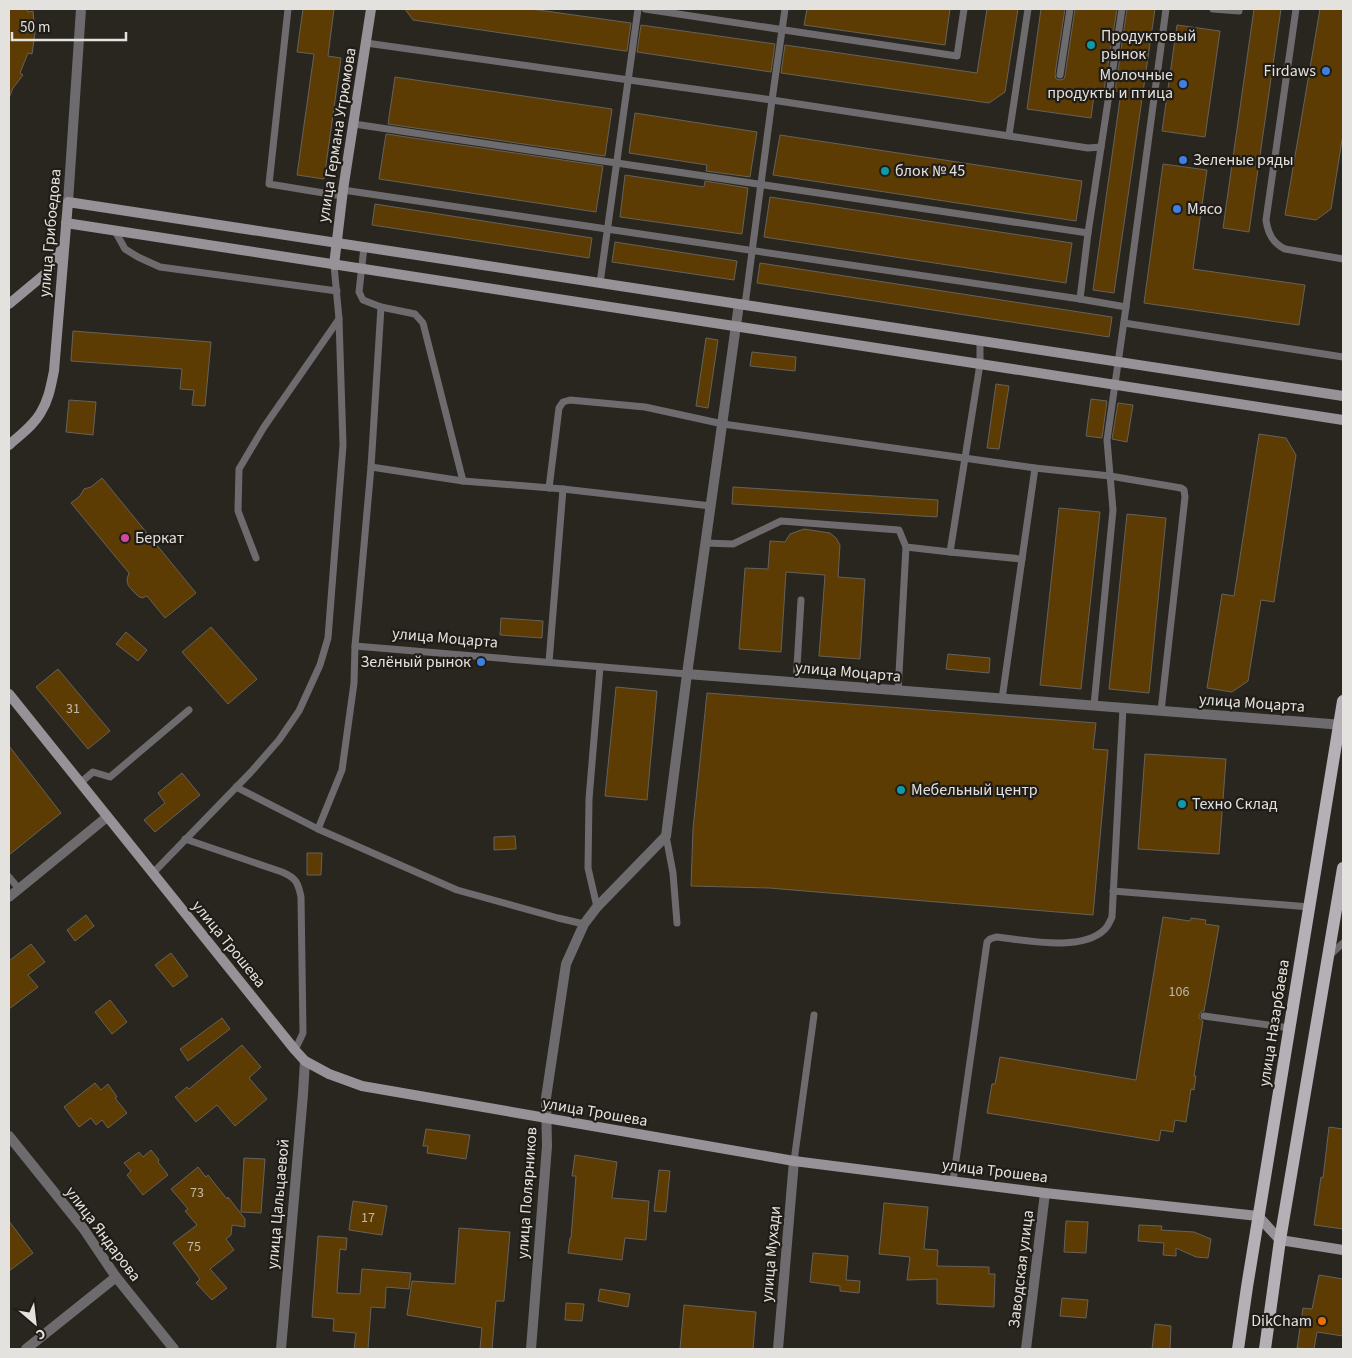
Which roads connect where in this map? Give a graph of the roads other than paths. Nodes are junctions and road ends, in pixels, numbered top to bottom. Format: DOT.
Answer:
graph roads {
  1 [pos="81,9"];
  2 [pos="288,9"];
  3 [pos="371,9"];
  4 [pos="638,9"];
  5 [pos="645,9"];
  6 [pos="785,9"];
  7 [pos="964,9"];
  8 [pos="1028,9"];
  9 [pos="1070,9"];
  10 [pos="1122,9"];
  11 [pos="1166,9"];
  12 [pos="1213,9"];
  13 [pos="1239,9"];
  14 [pos="1296,9"];
  15 [pos="782,30"];
  16 [pos="366,43"];
  17 [pos="1060,75"];
  18 [pos="628,79"];
  19 [pos="772,100"];
  20 [pos="354,124"];
  21 [pos="1009,135"];
  22 [pos="1101,147"];
  23 [pos="617,162"];
  24 [pos="761,184"];
  25 [pos="343,193"];
  26 [pos="68,202"];
  27 [pos="66,224"];
  28 [pos="608,229"];
  29 [pos="114,231"];
  30 [pos="1088,233"];
  31 [pos="336,243"];
  32 [pos="64,246"];
  33 [pos="364,247"];
  34 [pos="752,250"];
  35 [pos="1343,259"];
  36 [pos="334,265"];
  37 [pos="362,269"];
  38 [pos="600,283"];
  39 [pos="337,291"];
  40 [pos="1080,299"];
  41 [pos="9,304"];
  42 [pos="742,305"];
  43 [pos="381,307"];
  44 [pos="1126,308"];
  45 [pos="339,319"];
  46 [pos="1124,323"];
  47 [pos="736,327"];
  48 [pos="980,341"];
  49 [pos="1343,358"];
  50 [pos="1118,362"];
  51 [pos="980,364"];
  52 [pos="1115,385"];
  53 [pos="1343,396"];
  54 [pos="1343,420"];
  55 [pos="723,424"];
  56 [pos="9,445"];
  57 [pos="965,458"];
  58 [pos="371,467"];
  59 [pos="1035,468"];
  60 [pos="1110,476"];
  61 [pos="463,481"];
  62 [pos="549,488"];
  63 [pos="563,489"];
  64 [pos="711,506"];
  65 [pos="706,543"];
  66 [pos="906,547"];
  67 [pos="950,552"];
  68 [pos="256,558"];
  69 [pos="1022,559"];
  70 [pos="801,600"];
  71 [pos="355,646"];
  72 [pos="549,662"];
  73 [pos="600,667"];
  74 [pos="687,674"];
  75 [pos="796,682"];
  76 [pos="898,691"];
  77 [pos="9,694"];
  78 [pos="1002,699"];
  79 [pos="1343,701"];
  80 [pos="1094,705"];
  81 [pos="1123,708"];
  82 [pos="189,710"];
  83 [pos="1161,711"];
  84 [pos="1341,724"];
  85 [pos="80,783"];
  86 [pos="236,787"];
  87 [pos="107,817"];
  88 [pos="318,830"];
  89 [pos="666,836"];
  90 [pos="186,839"];
  91 [pos="1343,868"];
  92 [pos="153,873"];
  93 [pos="9,877"];
  94 [pos="18,889"];
  95 [pos="1113,891"];
  96 [pos="9,897"];
  97 [pos="597,906"];
  98 [pos="1310,906"];
  99 [pos="677,923"];
  100 [pos="584,924"];
  101 [pos="1343,943"];
  102 [pos="1328,958"];
  103 [pos="814,1015"];
  104 [pos="1204,1016"];
  105 [pos="1290,1028"];
  106 [pos="294,1050"];
  107 [pos="305,1062"];
  108 [pos="547,1118"];
  109 [pos="9,1136"];
  110 [pos="794,1161"];
  111 [pos="953,1181"];
  112 [pos="1046,1193"];
  113 [pos="1258,1216"];
  114 [pos="1280,1240"];
  115 [pos="1343,1250"];
  116 [pos="116,1277"];
  117 [pos="26,1349"];
  118 [pos="174,1349"];
  119 [pos="281,1349"];
  120 [pos="531,1349"];
  121 [pos="778,1349"];
  122 [pos="1026,1349"];
  123 [pos="1238,1349"];
  124 [pos="1265,1349"];
  1 -- 26 [label="street, улица Грибоедова"];
  2 -- 25 [label="lane"];
  3 -- 16 [label="street, улица Германа Угрюмова"];
  4 -- 18 [label="lane"];
  5 -- 15 [label="lane"];
  6 -- 15 [label="lane"];
  7 -- 15 [label="lane"];
  8 -- 21 [label="lane"];
  9 -- 17 [label="lane"];
  10 -- 22 [label="lane"];
  11 -- 44 [label="lane"];
  12 -- 13 [label="lane"];
  14 -- 35 [label="lane"];
  15 -- 19 [label="lane"];
  16 -- 18 [label="lane"];
  16 -- 20 [label="street, улица Германа Угрюмова"];
  18 -- 19 [label="lane"];
  18 -- 23 [label="lane"];
  19 -- 21 [label="lane"];
  19 -- 24 [label="lane"];
  20 -- 23 [label="lane"];
  20 -- 25 [label="street, улица Германа Угрюмова"];
  21 -- 22 [label="lane"];
  22 -- 30 [label="lane"];
  23 -- 24 [label="lane"];
  23 -- 28 [label="lane"];
  24 -- 30 [label="lane"];
  24 -- 34 [label="lane"];
  25 -- 28 [label="lane"];
  25 -- 31 [label="street, улица Германа Угрюмова"];
  26 -- 27 [label="street, улица Грибоедова"];
  26 -- 31 [label="street"];
  27 -- 29 [label="street"];
  27 -- 32 [label="street, улица Грибоедова"];
  28 -- 34 [label="lane"];
  28 -- 38 [label="lane"];
  29 -- 36 [label="street"];
  29 -- 39 [label="lane"];
  30 -- 40 [label="lane"];
  31 -- 33 [label="street"];
  31 -- 36 [label="street, улица Германа Угрюмова"];
  32 -- 41 [label="street"];
  32 -- 56 [label="street, улица Грибоедова"];
  33 -- 37 [label="lane"];
  33 -- 38 [label="street"];
  34 -- 40 [label="lane"];
  34 -- 42 [label="lane"];
  36 -- 37 [label="street"];
  36 -- 39 [label="lane"];
  37 -- 43 [label="lane"];
  37 -- 47 [label="street"];
  38 -- 42 [label="street"];
  39 -- 45 [label="lane"];
  40 -- 44 [label="lane"];
  42 -- 47 [label="street"];
  42 -- 48 [label="street"];
  43 -- 58 [label="lane"];
  43 -- 61 [label="lane"];
  44 -- 46 [label="lane"];
  45 -- 68 [label="lane"];
  45 -- 86 [label="lane"];
  46 -- 49 [label="lane"];
  46 -- 50 [label="lane"];
  47 -- 51 [label="street"];
  47 -- 55 [label="street"];
  48 -- 50 [label="street"];
  48 -- 51 [label="lane"];
  50 -- 52 [label="lane"];
  50 -- 53 [label="street"];
  51 -- 52 [label="street"];
  51 -- 57 [label="lane"];
  52 -- 54 [label="street"];
  52 -- 60 [label="lane"];
  55 -- 57 [label="lane"];
  55 -- 62 [label="lane"];
  55 -- 64 [label="street"];
  57 -- 59 [label="lane"];
  57 -- 67 [label="lane"];
  58 -- 61 [label="lane"];
  58 -- 71 [label="lane"];
  59 -- 60 [label="lane"];
  59 -- 69 [label="lane"];
  60 -- 80 [label="lane"];
  60 -- 83 [label="lane"];
  61 -- 62 [label="lane"];
  62 -- 63 [label="lane"];
  63 -- 64 [label="lane"];
  63 -- 72 [label="lane"];
  64 -- 65 [label="street"];
  65 -- 66 [label="lane"];
  65 -- 74 [label="street"];
  66 -- 67 [label="lane"];
  66 -- 76 [label="lane"];
  67 -- 69 [label="lane"];
  69 -- 78 [label="lane"];
  70 -- 75 [label="lane"];
  71 -- 72 [label="lane, улица Моцарта"];
  71 -- 88 [label="lane"];
  72 -- 73 [label="lane, улица Моцарта"];
  73 -- 74 [label="lane, улица Моцарта"];
  73 -- 97 [label="lane"];
  74 -- 75 [label="street, улица Моцарта"];
  74 -- 89 [label="street"];
  75 -- 76 [label="street, улица Моцарта"];
  76 -- 78 [label="street, улица Моцарта"];
  77 -- 85 [label="street, улица Трошева"];
  78 -- 80 [label="street, улица Моцарта"];
  79 -- 84 [label="main road, улица Назарбаева"];
  80 -- 81 [label="street, улица Моцарта"];
  81 -- 83 [label="street, улица Моцарта"];
  81 -- 95 [label="lane"];
  82 -- 85 [label="lane"];
  83 -- 84 [label="street, улица Моцарта"];
  84 -- 98 [label="main road, улица Назарбаева"];
  85 -- 87 [label="street, улица Трошева"];
  86 -- 88 [label="lane"];
  86 -- 90 [label="lane"];
  87 -- 92 [label="street, улица Трошева"];
  87 -- 94 [label="street"];
  88 -- 100 [label="lane"];
  89 -- 97 [label="street, улица Полярников"];
  89 -- 99 [label="lane"];
  90 -- 92 [label="lane"];
  90 -- 106 [label="lane"];
  91 -- 102 [label="main road"];
  92 -- 106 [label="street, улица Трошева"];
  93 -- 94 [label="lane"];
  94 -- 96 [label="street"];
  95 -- 98 [label="lane"];
  95 -- 111 [label="lane"];
  97 -- 100 [label="street, улица Полярников"];
  98 -- 105 [label="main road, улица Назарбаева"];
  100 -- 108 [label="street, улица Полярников"];
  101 -- 102 [label="lane"];
  102 -- 114 [label="main road"];
  103 -- 110 [label="lane"];
  104 -- 105 [label="lane"];
  105 -- 113 [label="main road, улица Назарбаева"];
  106 -- 107 [label="street, улица Трошева"];
  107 -- 108 [label="street, улица Трошева"];
  107 -- 119 [label="street, улица Цальцаевой"];
  108 -- 110 [label="street, улица Трошева"];
  108 -- 120 [label="street, улица Полярников"];
  109 -- 116 [label="street, улица Яндарова"];
  110 -- 111 [label="street, улица Трошева"];
  110 -- 121 [label="street, улица Мухади"];
  111 -- 112 [label="street, улица Трошева"];
  112 -- 113 [label="street, улица Трошева"];
  112 -- 122 [label="street, Заводская улица"];
  113 -- 114 [label="street"];
  113 -- 123 [label="main road, улица Назарбаева"];
  114 -- 115 [label="street"];
  114 -- 124 [label="main road"];
  116 -- 117 [label="street"];
  116 -- 118 [label="street, улица Яндарова"];
}
